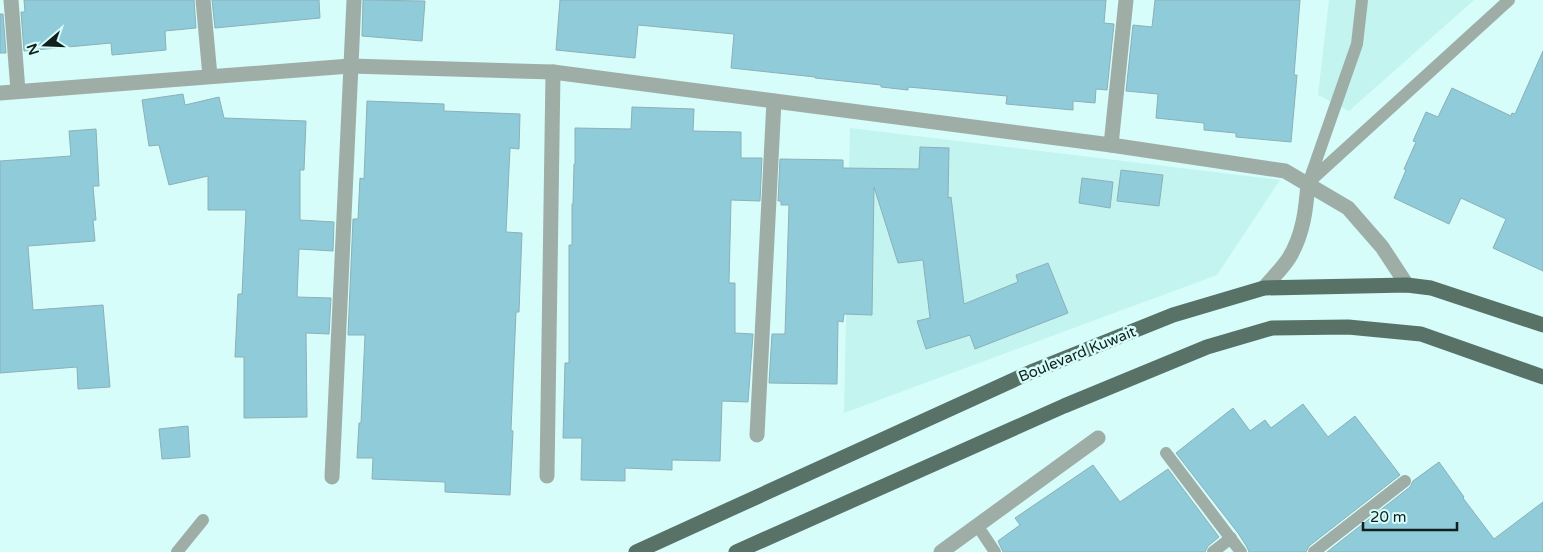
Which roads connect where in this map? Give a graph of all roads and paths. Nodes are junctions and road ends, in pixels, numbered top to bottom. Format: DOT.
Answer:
graph roads {
  1 [pos="10,0"];
  2 [pos="202,0"];
  3 [pos="354,0"];
  4 [pos="1126,0"];
  5 [pos="1362,0"];
  6 [pos="1509,0"];
  7 [pos="350,66"];
  8 [pos="553,72"];
  9 [pos="210,76"];
  10 [pos="18,91"];
  11 [pos="0,93"];
  12 [pos="774,101"];
  13 [pos="1111,145"];
  14 [pos="1308,183"];
  15 [pos="1407,285"];
  16 [pos="1264,288"];
  17 [pos="1543,325"];
  18 [pos="1543,377"];
  19 [pos="757,435"];
  20 [pos="1098,438"];
  21 [pos="1166,453"];
  22 [pos="547,476"];
  23 [pos="332,477"];
  24 [pos="1405,481"];
  25 [pos="204,520"];
  26 [pos="977,526"];
  27 [pos="1231,538"];
  28 [pos="177,552"];
  29 [pos="636,552"];
  30 [pos="736,552"];
  31 [pos="941,552"];
  32 [pos="996,552"];
  33 [pos="1213,552"];
  34 [pos="1240,552"];
  35 [pos="1314,552"];
  1 -- 10 [label="street"];
  2 -- 9 [label="street"];
  3 -- 7 [label="street"];
  4 -- 13 [label="street"];
  5 -- 14 [label="lane"];
  6 -- 14 [label="lane"];
  7 -- 8 [label="street"];
  7 -- 9 [label="street"];
  7 -- 23 [label="street"];
  8 -- 12 [label="street"];
  8 -- 22 [label="street"];
  9 -- 10 [label="street"];
  10 -- 11 [label="street"];
  12 -- 13 [label="street"];
  12 -- 19 [label="street"];
  13 -- 14 [label="street"];
  14 -- 15 [label="street"];
  14 -- 16 [label="street"];
  15 -- 16 [label="main road, Boulevard Kuwait"];
  15 -- 17 [label="main road, Boulevard Kuwait"];
  16 -- 29 [label="main road, Boulevard Kuwait"];
  18 -- 30 [label="main road"];
  20 -- 26 [label="street"];
  21 -- 27 [label="lane"];
  24 -- 35 [label="lane"];
  25 -- 28 [label="lane"];
  26 -- 31 [label="street"];
  26 -- 32 [label="lane"];
  27 -- 33 [label="lane"];
  27 -- 34 [label="lane"];
}
